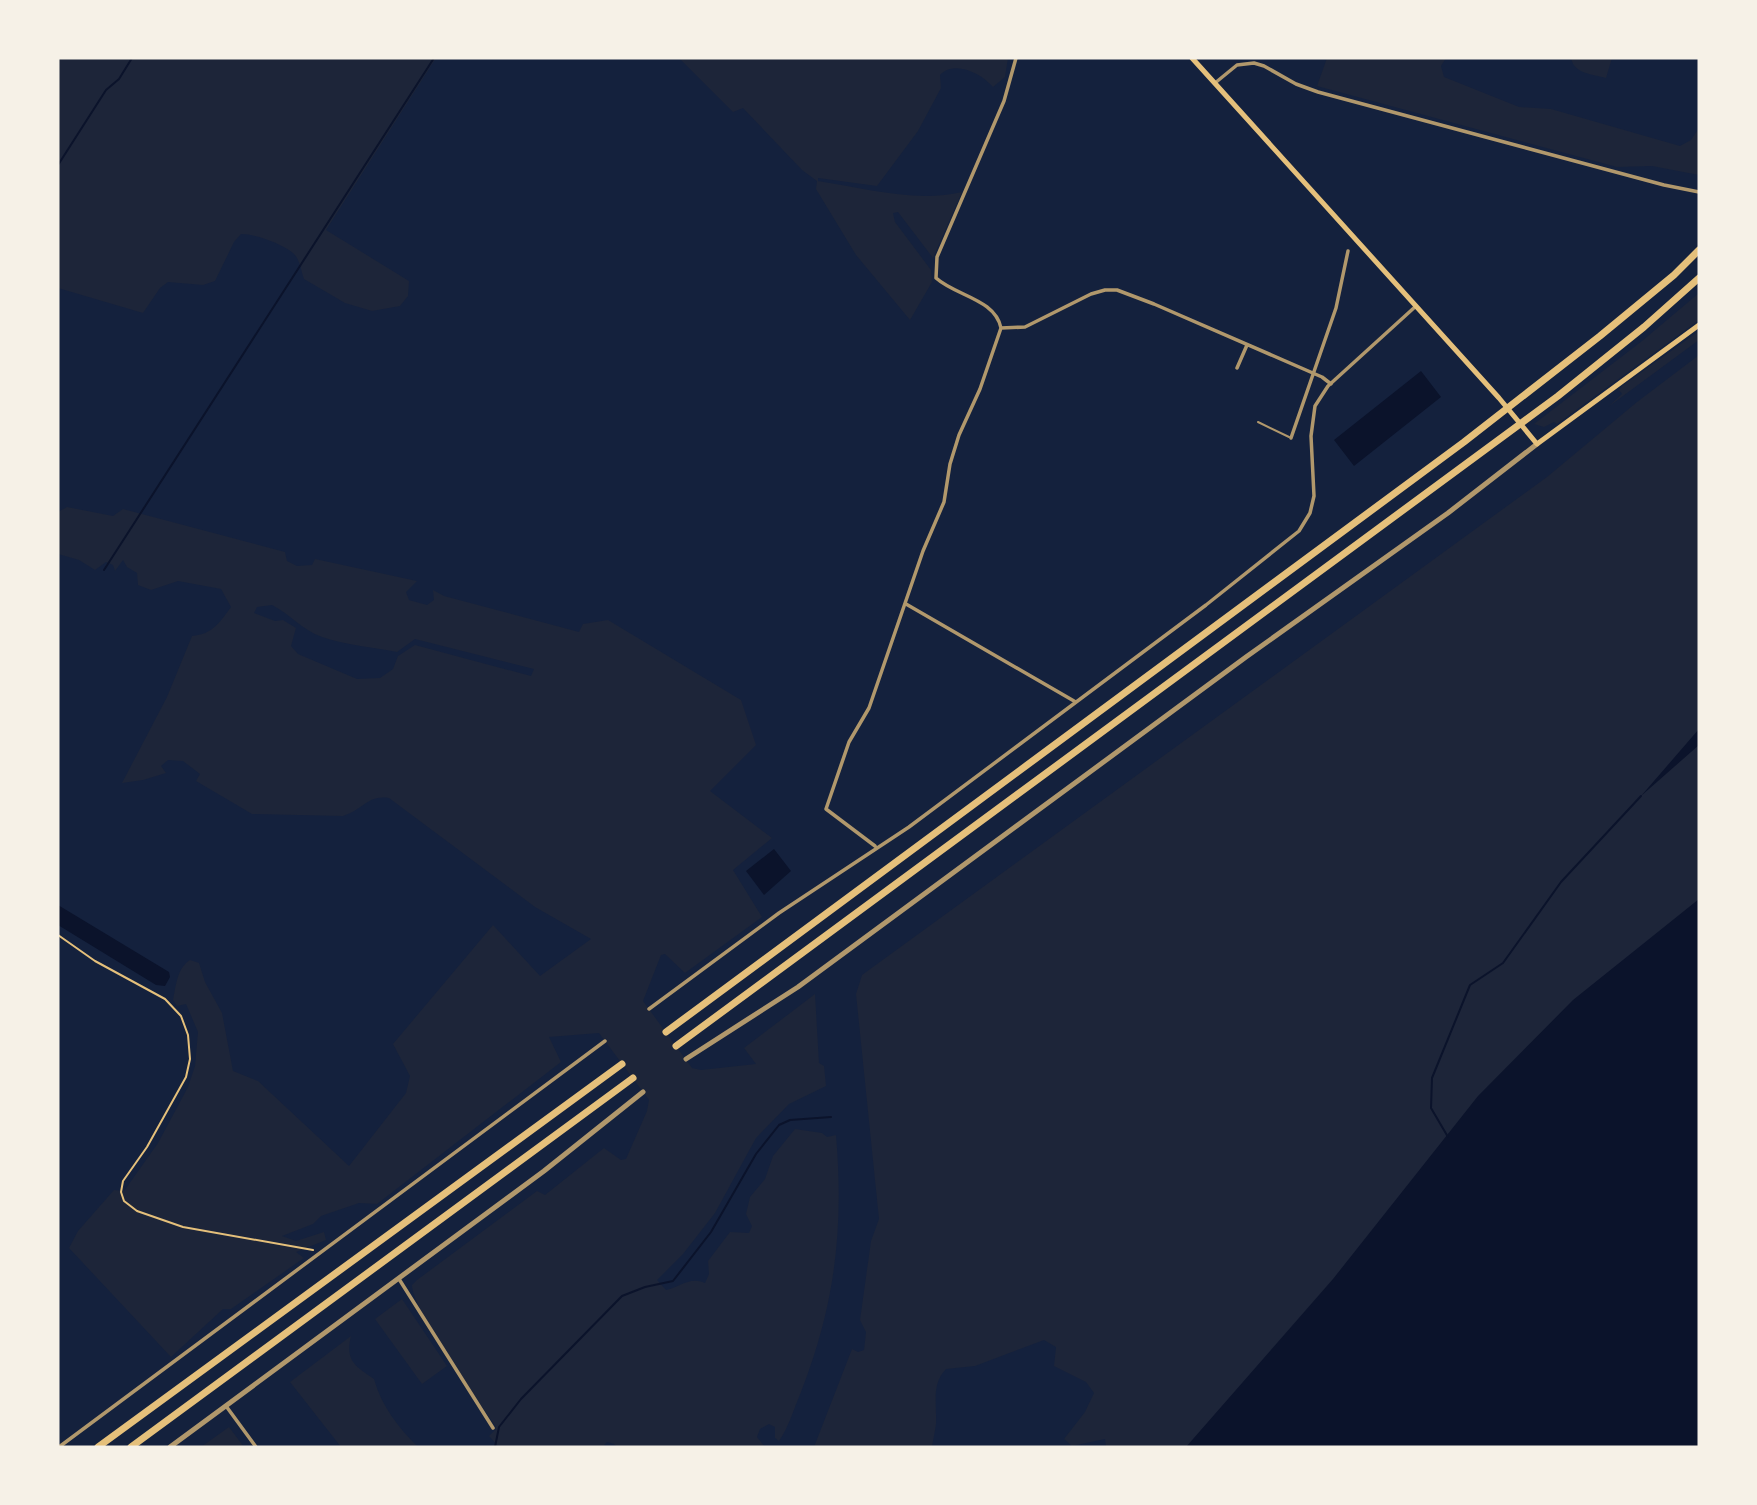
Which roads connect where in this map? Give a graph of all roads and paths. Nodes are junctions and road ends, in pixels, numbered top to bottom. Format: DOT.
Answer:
graph roads {
  1 [pos="1016,58"];
  2 [pos="1192,58"];
  3 [pos="1215,83"];
  4 [pos="1699,192"];
  5 [pos="1699,250"];
  6 [pos="1348,251"];
  7 [pos="1699,278"];
  8 [pos="1416,306"];
  9 [pos="1699,325"];
  10 [pos="1001,328"];
  11 [pos="1247,345"];
  12 [pos="1237,368"];
  13 [pos="1312,373"];
  14 [pos="1331,384"];
  15 [pos="1258,422"];
  16 [pos="1291,438"];
  17 [pos="1538,444"];
  18 [pos="906,604"];
  19 [pos="1074,701"];
  20 [pos="876,847"];
  21 [pos="58,935"];
  22 [pos="649,1009"];
  23 [pos="666,1032"];
  24 [pos="606,1041"];
  25 [pos="676,1046"];
  26 [pos="686,1059"];
  27 [pos="622,1064"];
  28 [pos="633,1078"];
  29 [pos="643,1092"];
  30 [pos="324,1253"];
  31 [pos="399,1279"];
  32 [pos="226,1406"];
  33 [pos="493,1428"];
  34 [pos="59,1447"];
  35 [pos="99,1447"];
  36 [pos="131,1447"];
  37 [pos="170,1447"];
  38 [pos="256,1447"];
  1 -- 10 [label="street"];
  2 -- 3 [label="main road"];
  3 -- 4 [label="street"];
  3 -- 8 [label="main road"];
  5 -- 23 [label="highway"];
  6 -- 13 [label="street"];
  7 -- 25 [label="highway"];
  8 -- 14 [label="street"];
  8 -- 17 [label="main road"];
  9 -- 17 [label="main road"];
  10 -- 11 [label="street"];
  10 -- 18 [label="street"];
  11 -- 12 [label="street"];
  11 -- 13 [label="street"];
  13 -- 14 [label="street"];
  13 -- 16 [label="street"];
  14 -- 19 [label="street"];
  15 -- 16 [label="lane"];
  17 -- 26 [label="street"];
  18 -- 19 [label="street"];
  18 -- 20 [label="street"];
  19 -- 20 [label="street"];
  20 -- 22 [label="street"];
  21 -- 30 [label="path"];
  24 -- 30 [label="street"];
  27 -- 35 [label="highway"];
  28 -- 36 [label="highway"];
  29 -- 31 [label="street"];
  30 -- 34 [label="street"];
  31 -- 32 [label="street"];
  31 -- 33 [label="street"];
  32 -- 37 [label="street"];
  32 -- 38 [label="street"];
}
